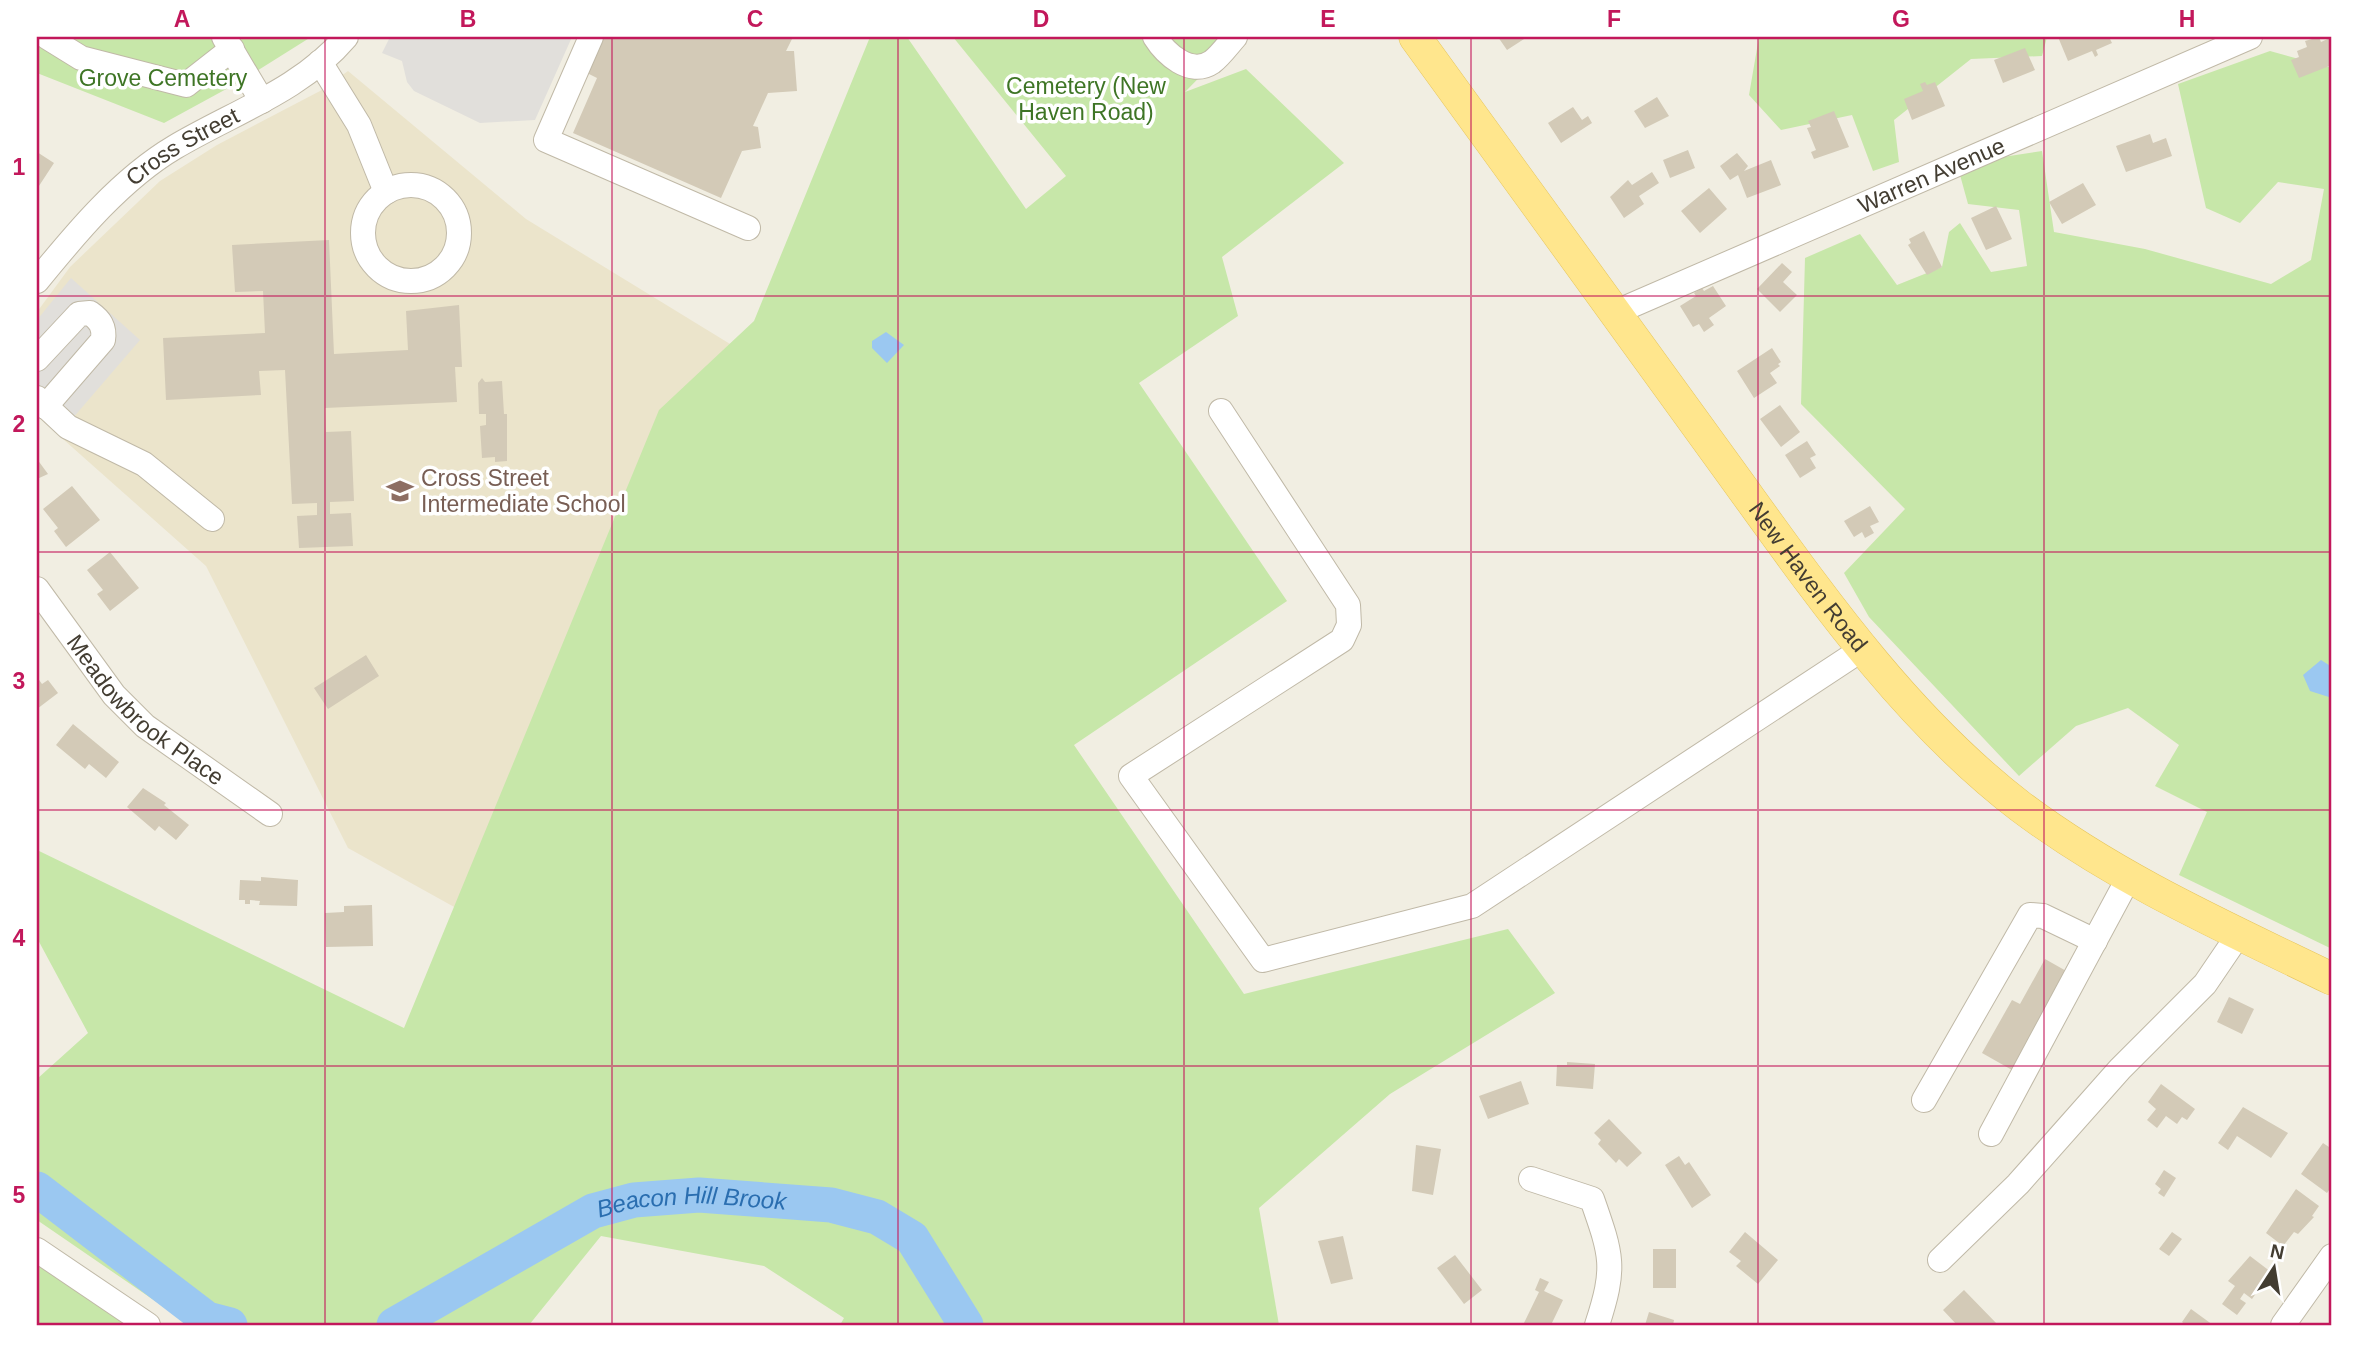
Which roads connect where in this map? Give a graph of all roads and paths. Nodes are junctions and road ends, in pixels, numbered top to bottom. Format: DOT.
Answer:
graph roads {
  1 [pos="47,37"];
  2 [pos="346,37"];
  3 [pos="591,37"];
  4 [pos="1155,37"];
  5 [pos="1235,37"];
  6 [pos="1415,37"];
  7 [pos="2250,37"];
  8 [pos="228,43"];
  9 [pos="320,62"];
  10 [pos="262,101"];
  11 [pos="386,192"];
  12 [pos="748,228"];
  13 [pos="37,281"];
  14 [pos="1614,313"];
  15 [pos="37,359"];
  16 [pos="41,402"];
  17 [pos="1221,411"];
  18 [pos="212,519"];
  19 [pos="37,589"];
  20 [pos="1864,648"];
  21 [pos="270,814"];
  22 [pos="2128,879"];
  23 [pos="2239,934"];
  24 [pos="2095,941"];
  25 [pos="2332,979"];
  26 [pos="1924,1100"];
  27 [pos="1991,1134"];
  28 [pos="1531,1179"];
  29 [pos="37,1250"];
  30 [pos="2332,1256"];
  31 [pos="1940,1260"];
  32 [pos="148,1325"];
  33 [pos="1597,1325"];
  34 [pos="2283,1325"];
  1 -- 8 [label="street"];
  2 -- 9 [label="street, Cross Street"];
  3 -- 12 [label="street"];
  4 -- 5 [label="street"];
  6 -- 14 [label="main road, New Haven Road"];
  7 -- 14 [label="street, Warren Avenue"];
  8 -- 10 [label="street"];
  9 -- 10 [label="street, Cross Street"];
  9 -- 11 [label="street"];
  10 -- 13 [label="street, Cross Street"];
  14 -- 20 [label="main road, New Haven Road"];
  15 -- 16 [label="street"];
  16 -- 18 [label="street"];
  17 -- 20 [label="street"];
  19 -- 21 [label="street, Meadowbrook Place"];
  20 -- 22 [label="main road, New Haven Road"];
  22 -- 23 [label="main road, New Haven Road"];
  22 -- 24 [label="street"];
  23 -- 25 [label="main road, New Haven Road"];
  23 -- 31 [label="street"];
  24 -- 26 [label="street"];
  24 -- 27 [label="street"];
  28 -- 33 [label="street"];
  29 -- 32 [label="street"];
  30 -- 34 [label="street"];
}
